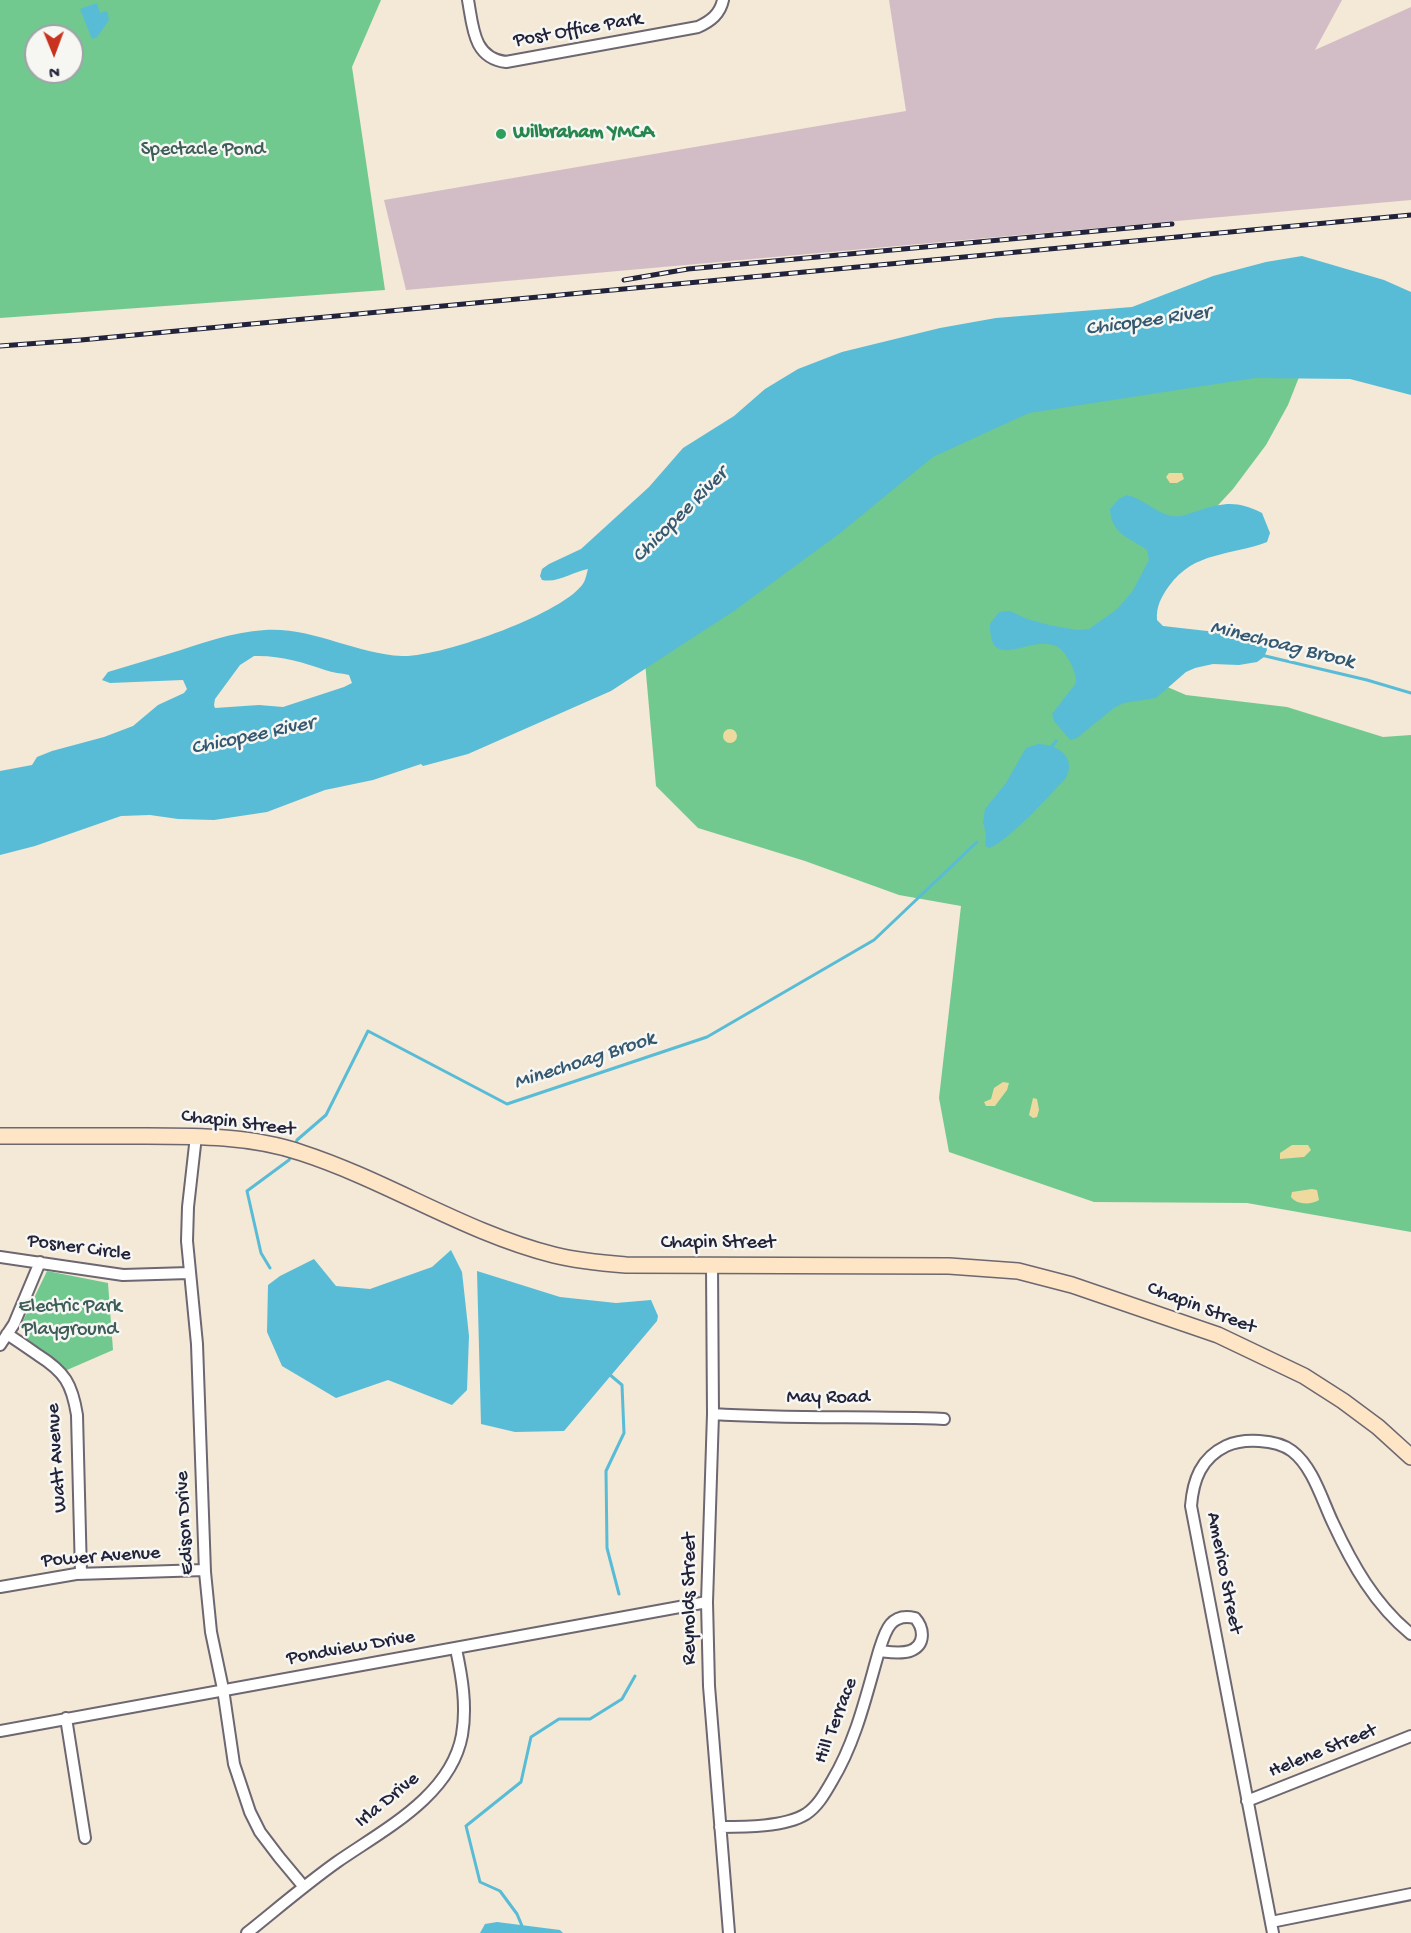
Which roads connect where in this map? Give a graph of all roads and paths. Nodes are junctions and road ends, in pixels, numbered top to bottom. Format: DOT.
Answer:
graph roads {
  1 [pos="468,0"];
  2 [pos="723,0"];
  3 [pos="0,1136"];
  4 [pos="196,1136"];
  5 [pos="0,1257"];
  6 [pos="40,1262"];
  7 [pos="712,1265"];
  8 [pos="189,1273"];
  9 [pos="7,1334"];
  10 [pos="0,1345"];
  11 [pos="713,1414"];
  12 [pos="944,1419"];
  13 [pos="1411,1457"];
  14 [pos="206,1570"];
  15 [pos="81,1574"];
  16 [pos="0,1587"];
  17 [pos="707,1602"];
  18 [pos="1411,1634"];
  19 [pos="456,1649"];
  20 [pos="879,1651"];
  21 [pos="223,1689"];
  22 [pos="66,1718"];
  23 [pos="0,1731"];
  24 [pos="1411,1736"];
  25 [pos="1247,1801"];
  26 [pos="720,1827"];
  27 [pos="85,1838"];
  28 [pos="304,1887"];
  29 [pos="1411,1894"];
  30 [pos="1272,1927"];
  31 [pos="247,1933"];
  32 [pos="729,1933"];
  1 -- 2 [label="street, Post Office Park"];
  3 -- 4 [label="main road, Chapin Street"];
  4 -- 7 [label="main road, Chapin Street"];
  4 -- 8 [label="street, Edison Drive"];
  5 -- 6 [label="street, Posner Circle"];
  6 -- 8 [label="street, Posner Circle"];
  6 -- 9 [label="street"];
  7 -- 11 [label="street, Reynolds Street"];
  7 -- 13 [label="main road, Chapin Street"];
  8 -- 14 [label="street, Edison Drive"];
  9 -- 10 [label="street"];
  9 -- 15 [label="street, Watt Avenue"];
  11 -- 12 [label="street, May Road"];
  11 -- 17 [label="street, Reynolds Street"];
  14 -- 15 [label="street, Power Avenue"];
  14 -- 21 [label="street, Edison Drive"];
  15 -- 16 [label="street, Power Avenue"];
  17 -- 19 [label="street, Pondview Drive"];
  17 -- 26 [label="street, Reynolds Street"];
  18 -- 25 [label="street, Americo Street"];
  19 -- 21 [label="street, Pondview Drive"];
  19 -- 28 [label="street, Irla Drive"];
  20 -- 26 [label="street, Hill Terrace"];
  21 -- 22 [label="street, Pondview Drive"];
  21 -- 28 [label="street, Edison Drive"];
  22 -- 23 [label="street, Pondview Drive"];
  22 -- 27 [label="street"];
  24 -- 25 [label="street, Helene Street"];
  25 -- 30 [label="street, Americo Street"];
  26 -- 32 [label="street, Reynolds Street"];
  28 -- 31 [label="street, Irla Drive"];
  29 -- 30 [label="street"];
}
